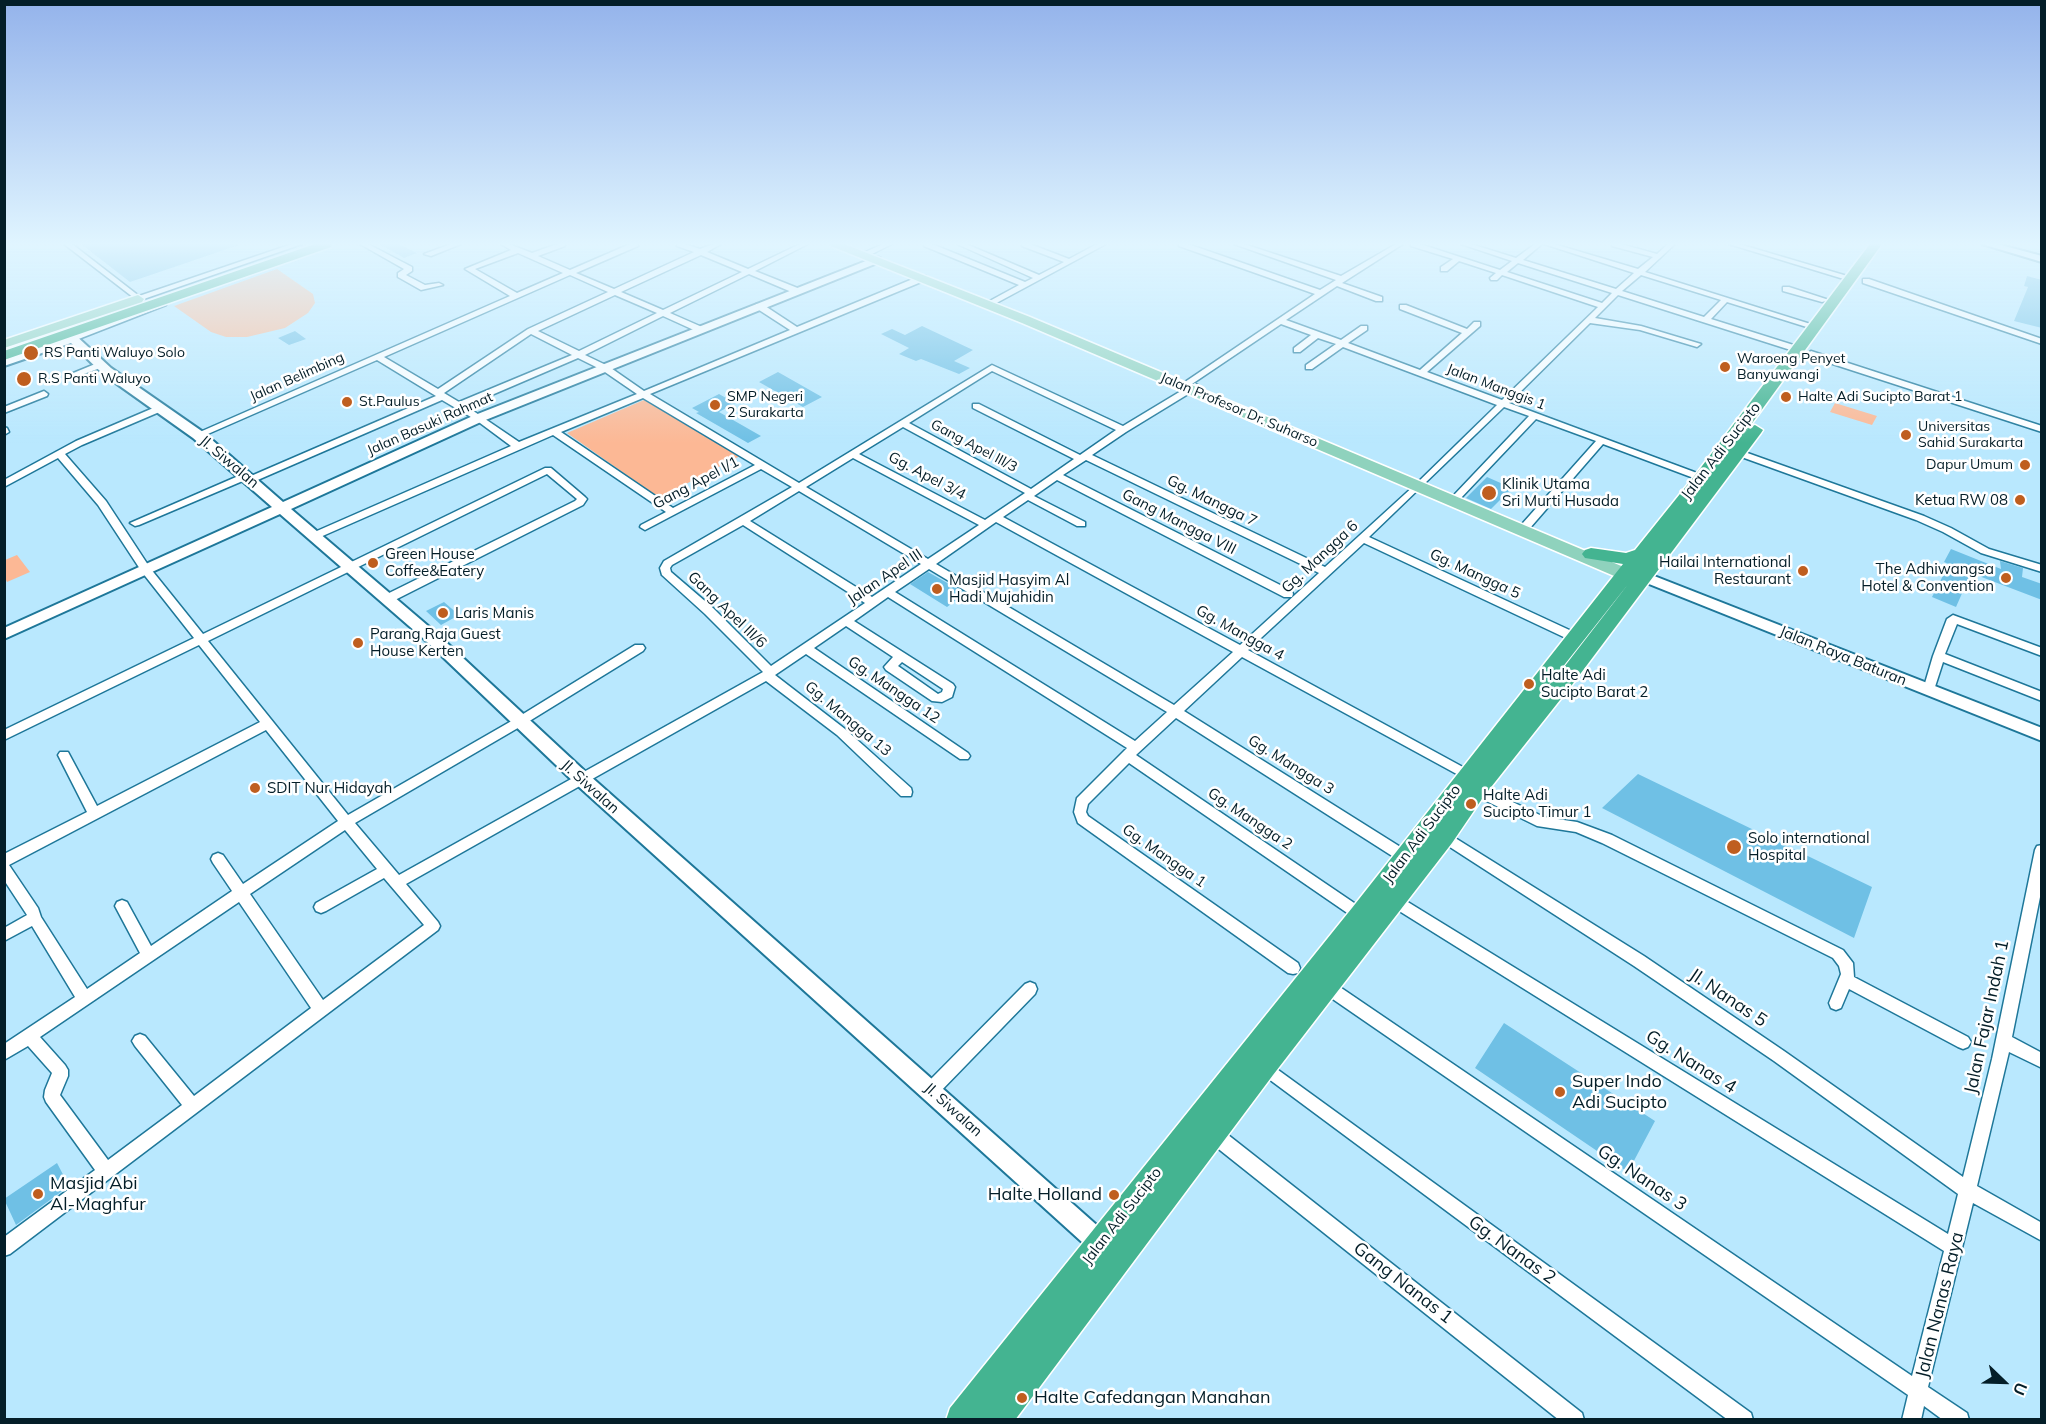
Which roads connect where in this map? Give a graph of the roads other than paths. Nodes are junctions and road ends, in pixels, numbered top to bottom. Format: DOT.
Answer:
graph roads {
  1 [pos="101,310"];
  2 [pos="106,310"];
  3 [pos="140,310"];
  4 [pos="144,310"];
  5 [pos="484,310"];
  6 [pos="574,310"];
  7 [pos="660,310"];
  8 [pos="666,310"];
  9 [pos="747,310"];
  10 [pos="766,310"];
  11 [pos="844,310"];
  12 [pos="1007,310"];
  13 [pos="1296,310"];
  14 [pos="1412,310"];
  15 [pos="1599,310"];
  16 [pos="1678,310"];
  17 [pos="1715,310"];
  18 [pos="1763,310"];
  19 [pos="1831,310"];
  20 [pos="1836,310"];
  21 [pos="1952,310"];
  22 [pos="663,312"];
  23 [pos="1706,319"];
  24 [pos="1589,320"];
  25 [pos="1281,321"];
  26 [pos="1477,324"];
  27 [pos="1816,327"];
  28 [pos="1364,328"];
  29 [pos="699,329"];
  30 [pos="796,330"];
  31 [pos="531,332"];
  32 [pos="1468,332"];
  33 [pos="1318,334"];
  34 [pos="70,336"];
  35 [pos="2040,339"];
  36 [pos="4,344"];
  37 [pos="1342,344"];
  38 [pos="1697,344"];
  39 [pos="1297,350"];
  40 [pos="4,351"];
  41 [pos="1805,352"];
  42 [pos="578,355"];
  43 [pos="4,356"];
  44 [pos="378,357"];
  45 [pos="4,363"];
  46 [pos="100,364"];
  47 [pos="1309,367"];
  48 [pos="604,368"];
  49 [pos="1421,373"];
  50 [pos="69,376"];
  51 [pos="1189,386"];
  52 [pos="44,394"];
  53 [pos="643,394"];
  54 [pos="440,395"];
  55 [pos="1503,404"];
  56 [pos="458,406"];
  57 [pos="976,406"];
  58 [pos="161,408"];
  59 [pos="4,410"];
  60 [pos="1534,416"];
  61 [pos="479,418"];
  62 [pos="903,423"];
  63 [pos="2042,429"];
  64 [pos="1123,430"];
  65 [pos="554,431"];
  66 [pos="198,435"];
  67 [pos="1602,441"];
  68 [pos="518,446"];
  69 [pos="59,453"];
  70 [pos="1739,453"];
  71 [pos="853,454"];
  72 [pos="1084,458"];
  73 [pos="761,465"];
  74 [pos="1057,476"];
  75 [pos="248,478"];
  76 [pos="1702,478"];
  77 [pos="4,484"];
  78 [pos="1420,484"];
  79 [pos="799,486"];
  80 [pos="1030,494"];
  81 [pos="1457,497"];
  82 [pos="282,506"];
  83 [pos="673,512"];
  84 [pos="743,521"];
  85 [pos="992,521"];
  86 [pos="135,522"];
  87 [pos="1081,524"];
  88 [pos="1526,526"];
  89 [pos="645,527"];
  90 [pos="314,536"];
  91 [pos="1362,538"];
  92 [pos="1641,554"];
  93 [pos="1589,556"];
  94 [pos="928,566"];
  95 [pos="350,567"];
  96 [pos="2042,569"];
  97 [pos="146,570"];
  98 [pos="1326,572"];
  99 [pos="1639,577"];
  100 [pos="1613,591"];
  101 [pos="888,592"];
  102 [pos="1288,594"];
  103 [pos="387,599"];
  104 [pos="870,601"];
  105 [pos="846,621"];
  106 [pos="4,634"];
  107 [pos="1575,638"];
  108 [pos="201,639"];
  109 [pos="639,648"];
  110 [pos="806,648"];
  111 [pos="1240,650"];
  112 [pos="2042,651"];
  113 [pos="901,656"];
  114 [pos="1939,656"];
  115 [pos="769,674"];
  116 [pos="1929,690"];
  117 [pos="2042,697"];
  118 [pos="1175,711"];
  119 [pos="519,722"];
  120 [pos="268,723"];
  121 [pos="2042,735"];
  122 [pos="4,736"];
  123 [pos="1132,752"];
  124 [pos="64,755"];
  125 [pos="964,756"];
  126 [pos="582,780"];
  127 [pos="1469,782"];
  128 [pos="906,792"];
  129 [pos="95,815"];
  130 [pos="346,822"];
  131 [pos="1451,841"];
  132 [pos="2042,850"];
  133 [pos="1397,852"];
  134 [pos="218,860"];
  135 [pos="4,861"];
  136 [pos="4,868"];
  137 [pos="386,870"];
  138 [pos="397,883"];
  139 [pos="240,894"];
  140 [pos="1401,905"];
  141 [pos="122,906"];
  142 [pos="321,907"];
  143 [pos="1361,915"];
  144 [pos="34,918"];
  145 [pos="4,935"];
  146 [pos="148,955"];
  147 [pos="1293,968"];
  148 [pos="1846,980"];
  149 [pos="1030,989"];
  150 [pos="1335,992"];
  151 [pos="84,998"];
  152 [pos="1836,1003"];
  153 [pos="321,1010"];
  154 [pos="29,1036"];
  155 [pos="140,1041"];
  156 [pos="2004,1041"];
  157 [pos="1963,1042"];
  158 [pos="4,1053"];
  159 [pos="2042,1061"];
  160 [pos="1272,1073"];
  161 [pos="931,1090"];
  162 [pos="193,1106"];
  163 [pos="1222,1139"];
  164 [pos="106,1171"];
  165 [pos="1969,1191"];
  166 [pos="2042,1233"];
  167 [pos="1101,1244"];
  168 [pos="1954,1247"];
  169 [pos="4,1248"];
  170 [pos="1918,1390"];
  171 [pos="962,1419"];
  172 [pos="994,1419"];
  173 [pos="1575,1419"];
  174 [pos="1744,1419"];
  175 [pos="1911,1419"];
  176 [pos="1960,1419"];
  1 -- 36 [label="main road"];
  2 -- 40 [label="highway"];
  3 -- 34 [label="highway"];
  4 -- 34 [label="street"];
  5 -- 44 [label="street, Jalan Belimbing"];
  6 -- 31 [label="street"];
  7 -- 22 [label="street"];
  8 -- 22 [label="street"];
  9 -- 29 [label="street, Jalan Basuki Rahmat"];
  10 -- 30 [label="street"];
  11 -- 30 [label="street"];
  12 -- 51 [label="main road, Jalan Profesor Dr. Suharso"];
  13 -- 25 [label="street, Jalan Apel III"];
  14 -- 32 [label="street"];
  15 -- 24 [label="street, Gg. Mangga 6"];
  16 -- 23 [label="street"];
  17 -- 23 [label="street"];
  18 -- 27 [label="street"];
  19 -- 27 [label="highway, Jalan Adi Sucipto"];
  20 -- 41 [label="highway, Jalan Adi Sucipto"];
  21 -- 35 [label="street"];
  22 -- 29 [label="street"];
  22 -- 42 [label="street"];
  23 -- 41 [label="street"];
  24 -- 38 [label="street"];
  24 -- 55 [label="street, Gg. Mangga 6"];
  25 -- 33 [label="street, Jalan Manggis 1"];
  25 -- 51 [label="street, Jalan Apel III"];
  26 -- 32 [label="street"];
  27 -- 41 [label="highway, Jalan Adi Sucipto"];
  28 -- 37 [label="street"];
  29 -- 48 [label="street, Jalan Basuki Rahmat"];
  30 -- 53 [label="street"];
  31 -- 42 [label="street, Gg. Mangga 3"];
  31 -- 54 [label="street"];
  32 -- 49 [label="street"];
  33 -- 37 [label="street, Jalan Manggis 1"];
  33 -- 39 [label="street"];
  34 -- 43 [label="highway"];
  34 -- 45 [label="street"];
  34 -- 46 [label="street, Jl. Siwalan"];
  37 -- 47 [label="street"];
  37 -- 49 [label="street, Jalan Manggis 1"];
  41 -- 63 [label="street"];
  41 -- 70 [label="highway, Jalan Adi Sucipto"];
  41 -- 76 [label="highway, Jalan Adi Sucipto"];
  42 -- 48 [label="street, Gg. Mangga 3"];
  42 -- 56 [label="street"];
  44 -- 54 [label="street"];
  44 -- 66 [label="street, Jalan Belimbing"];
  46 -- 50 [label="street"];
  46 -- 58 [label="street, Jl. Siwalan"];
  48 -- 53 [label="street, Gg. Mangga 3"];
  48 -- 61 [label="street, Jalan Basuki Rahmat"];
  49 -- 55 [label="street, Jalan Manggis 1"];
  51 -- 64 [label="street, Jalan Apel III"];
  51 -- 78 [label="main road, Jalan Profesor Dr. Suharso"];
  52 -- 59 [label="street"];
  53 -- 65 [label="street"];
  53 -- 73 [label="street, Gg. Mangga 3"];
  54 -- 56 [label="street"];
  54 -- 75 [label="street"];
  55 -- 60 [label="street, Jalan Manggis 1"];
  55 -- 78 [label="street, Gg. Mangga 6"];
  56 -- 61 [label="street"];
  57 -- 72 [label="street, Gg. Mangga 7"];
  58 -- 66 [label="street, Jl. Siwalan"];
  58 -- 69 [label="street"];
  60 -- 67 [label="street, Jalan Manggis 1"];
  60 -- 81 [label="street"];
  61 -- 68 [label="street"];
  61 -- 82 [label="street, Jalan Basuki Rahmat"];
  62 -- 64 [label="street"];
  62 -- 71 [label="street"];
  62 -- 80 [label="street, Gang Apel III/3"];
  64 -- 72 [label="street, Jalan Apel III"];
  65 -- 68 [label="street"];
  65 -- 83 [label="street"];
  66 -- 75 [label="street, Jl. Siwalan"];
  67 -- 76 [label="street, Jalan Manggis 1"];
  67 -- 88 [label="street"];
  68 -- 90 [label="street"];
  69 -- 77 [label="street"];
  69 -- 97 [label="street"];
  70 -- 96 [label="street"];
  70 -- 99 [label="highway, Jalan Adi Sucipto"];
  71 -- 79 [label="street"];
  71 -- 85 [label="street, Gg. Apel 3/4"];
  72 -- 74 [label="street, Jalan Apel III"];
  72 -- 98 [label="street, Gg. Mangga 7"];
  73 -- 79 [label="street, Gg. Mangga 3"];
  73 -- 83 [label="street, Gang Apel I/1"];
  74 -- 80 [label="street, Jalan Apel III"];
  74 -- 102 [label="street, Gang Mangga VIII"];
  75 -- 82 [label="street, Jl. Siwalan"];
  75 -- 86 [label="street"];
  76 -- 92 [label="highway, Jalan Adi Sucipto"];
  78 -- 81 [label="main road, Jalan Profesor Dr. Suharso"];
  78 -- 91 [label="street, Gg. Mangga 6"];
  78 -- 93 [label="main road, Jalan Profesor Dr. Suharso"];
  79 -- 84 [label="street"];
  79 -- 94 [label="street, Gg. Mangga 3"];
  80 -- 85 [label="street, Jalan Apel III"];
  80 -- 87 [label="street, Gang Apel III/3"];
  81 -- 88 [label="main road, Jalan Profesor Dr. Suharso"];
  82 -- 90 [label="street, Jl. Siwalan"];
  82 -- 97 [label="street, Jalan Basuki Rahmat"];
  83 -- 89 [label="street, Gang Apel I/1"];
  84 -- 104 [label="street"];
  84 -- 115 [label="street, Gang Apel III/6"];
  85 -- 94 [label="street, Jalan Apel III"];
  85 -- 111 [label="street, Gg. Mangga 4"];
  88 -- 93 [label="main road, Jalan Profesor Dr. Suharso"];
  90 -- 95 [label="street, Jl. Siwalan"];
  91 -- 98 [label="street, Gg. Mangga 6"];
  91 -- 107 [label="street, Gg. Mangga 5"];
  92 -- 93 [label="highway"];
  92 -- 99 [label="highway, Jalan Adi Sucipto"];
  93 -- 99 [label="main road, Jalan Profesor Dr. Suharso"];
  93 -- 100 [label="highway"];
  94 -- 101 [label="street, Jalan Apel III"];
  94 -- 118 [label="street, Gg. Mangga 3"];
  95 -- 103 [label="street, Jl. Siwalan"];
  95 -- 103 [label="street"];
  95 -- 108 [label="street"];
  97 -- 106 [label="street, Jalan Basuki Rahmat"];
  97 -- 108 [label="street"];
  98 -- 111 [label="street, Gg. Mangga 6"];
  99 -- 100 [label="highway, Jalan Adi Sucipto"];
  99 -- 116 [label="street, Jalan Raya Baturan"];
  99 -- 127 [label="highway, Jalan Adi Sucipto"];
  100 -- 107 [label="highway, Jalan Adi Sucipto"];
  101 -- 105 [label="street, Jalan Apel III"];
  101 -- 123 [label="street, Gg. Mangga 2"];
  103 -- 119 [label="street, Jl. Siwalan"];
  105 -- 110 [label="street, Jalan Apel III"];
  105 -- 113 [label="street"];
  107 -- 127 [label="highway, Jalan Adi Sucipto"];
  108 -- 120 [label="street"];
  108 -- 122 [label="street"];
  109 -- 119 [label="street"];
  110 -- 115 [label="street, Jalan Apel III"];
  110 -- 125 [label="street, Gg. Mangga 12"];
  111 -- 118 [label="street, Gg. Mangga 6"];
  111 -- 127 [label="street, Gg. Mangga 4"];
  112 -- 114 [label="street"];
  113 -- 113 [label="street"];
  114 -- 116 [label="street"];
  114 -- 117 [label="street"];
  115 -- 126 [label="street, Jalan Apel III"];
  115 -- 128 [label="street, Gg. Mangga 13"];
  116 -- 121 [label="street, Jalan Raya Baturan"];
  118 -- 123 [label="street, Gg. Mangga 6"];
  118 -- 133 [label="street, Gg. Mangga 3"];
  119 -- 126 [label="street, Jl. Siwalan"];
  119 -- 130 [label="street"];
  120 -- 129 [label="street"];
  120 -- 130 [label="street"];
  123 -- 143 [label="street, Gg. Mangga 2"];
  123 -- 147 [label="street, Gg. Mangga 1"];
  124 -- 129 [label="street"];
  126 -- 138 [label="street, Jalan Apel III"];
  126 -- 161 [label="street, Jl. Siwalan"];
  127 -- 131 [label="highway, Jalan Adi Sucipto"];
  127 -- 133 [label="highway, Jalan Adi Sucipto"];
  127 -- 148 [label="street, Gg. Mangga 4"];
  129 -- 135 [label="street"];
  130 -- 137 [label="street"];
  130 -- 139 [label="street"];
  131 -- 140 [label="highway, Jalan Adi Sucipto"];
  131 -- 165 [label="street, Jl. Nanas 5"];
  132 -- 156 [label="street, Jalan Fajar Indah 1"];
  133 -- 143 [label="highway, Jalan Adi Sucipto"];
  134 -- 139 [label="street"];
  136 -- 144 [label="street"];
  137 -- 138 [label="street"];
  137 -- 142 [label="street"];
  138 -- 153 [label="street"];
  139 -- 146 [label="street"];
  139 -- 153 [label="street"];
  140 -- 150 [label="highway, Jalan Adi Sucipto"];
  140 -- 168 [label="street, Gg. Nanas 4"];
  141 -- 146 [label="street"];
  143 -- 167 [label="highway, Jalan Adi Sucipto"];
  144 -- 145 [label="street"];
  144 -- 151 [label="street"];
  146 -- 151 [label="street"];
  148 -- 152 [label="street"];
  148 -- 157 [label="street"];
  149 -- 161 [label="street"];
  150 -- 160 [label="highway, Jalan Adi Sucipto"];
  150 -- 170 [label="street, Gg. Nanas 3"];
  151 -- 154 [label="street"];
  153 -- 162 [label="street"];
  154 -- 158 [label="street"];
  154 -- 164 [label="street"];
  155 -- 162 [label="street"];
  156 -- 159 [label="street"];
  156 -- 165 [label="street, Jalan Fajar Indah 1"];
  160 -- 163 [label="highway, Jalan Adi Sucipto"];
  160 -- 174 [label="street, Gg. Nanas 2"];
  161 -- 167 [label="street, Jl. Siwalan"];
  162 -- 164 [label="street"];
  163 -- 172 [label="highway, Jalan Adi Sucipto"];
  163 -- 173 [label="street, Gang Nanas 1"];
  164 -- 169 [label="street"];
  165 -- 166 [label="street, Jl. Nanas 5"];
  165 -- 168 [label="street, Jalan Nanas Raya"];
  167 -- 171 [label="highway, Jalan Adi Sucipto"];
  168 -- 170 [label="street, Jalan Nanas Raya"];
  170 -- 175 [label="street, Jalan Nanas Raya"];
  170 -- 176 [label="street, Gg. Nanas 3"];
}
